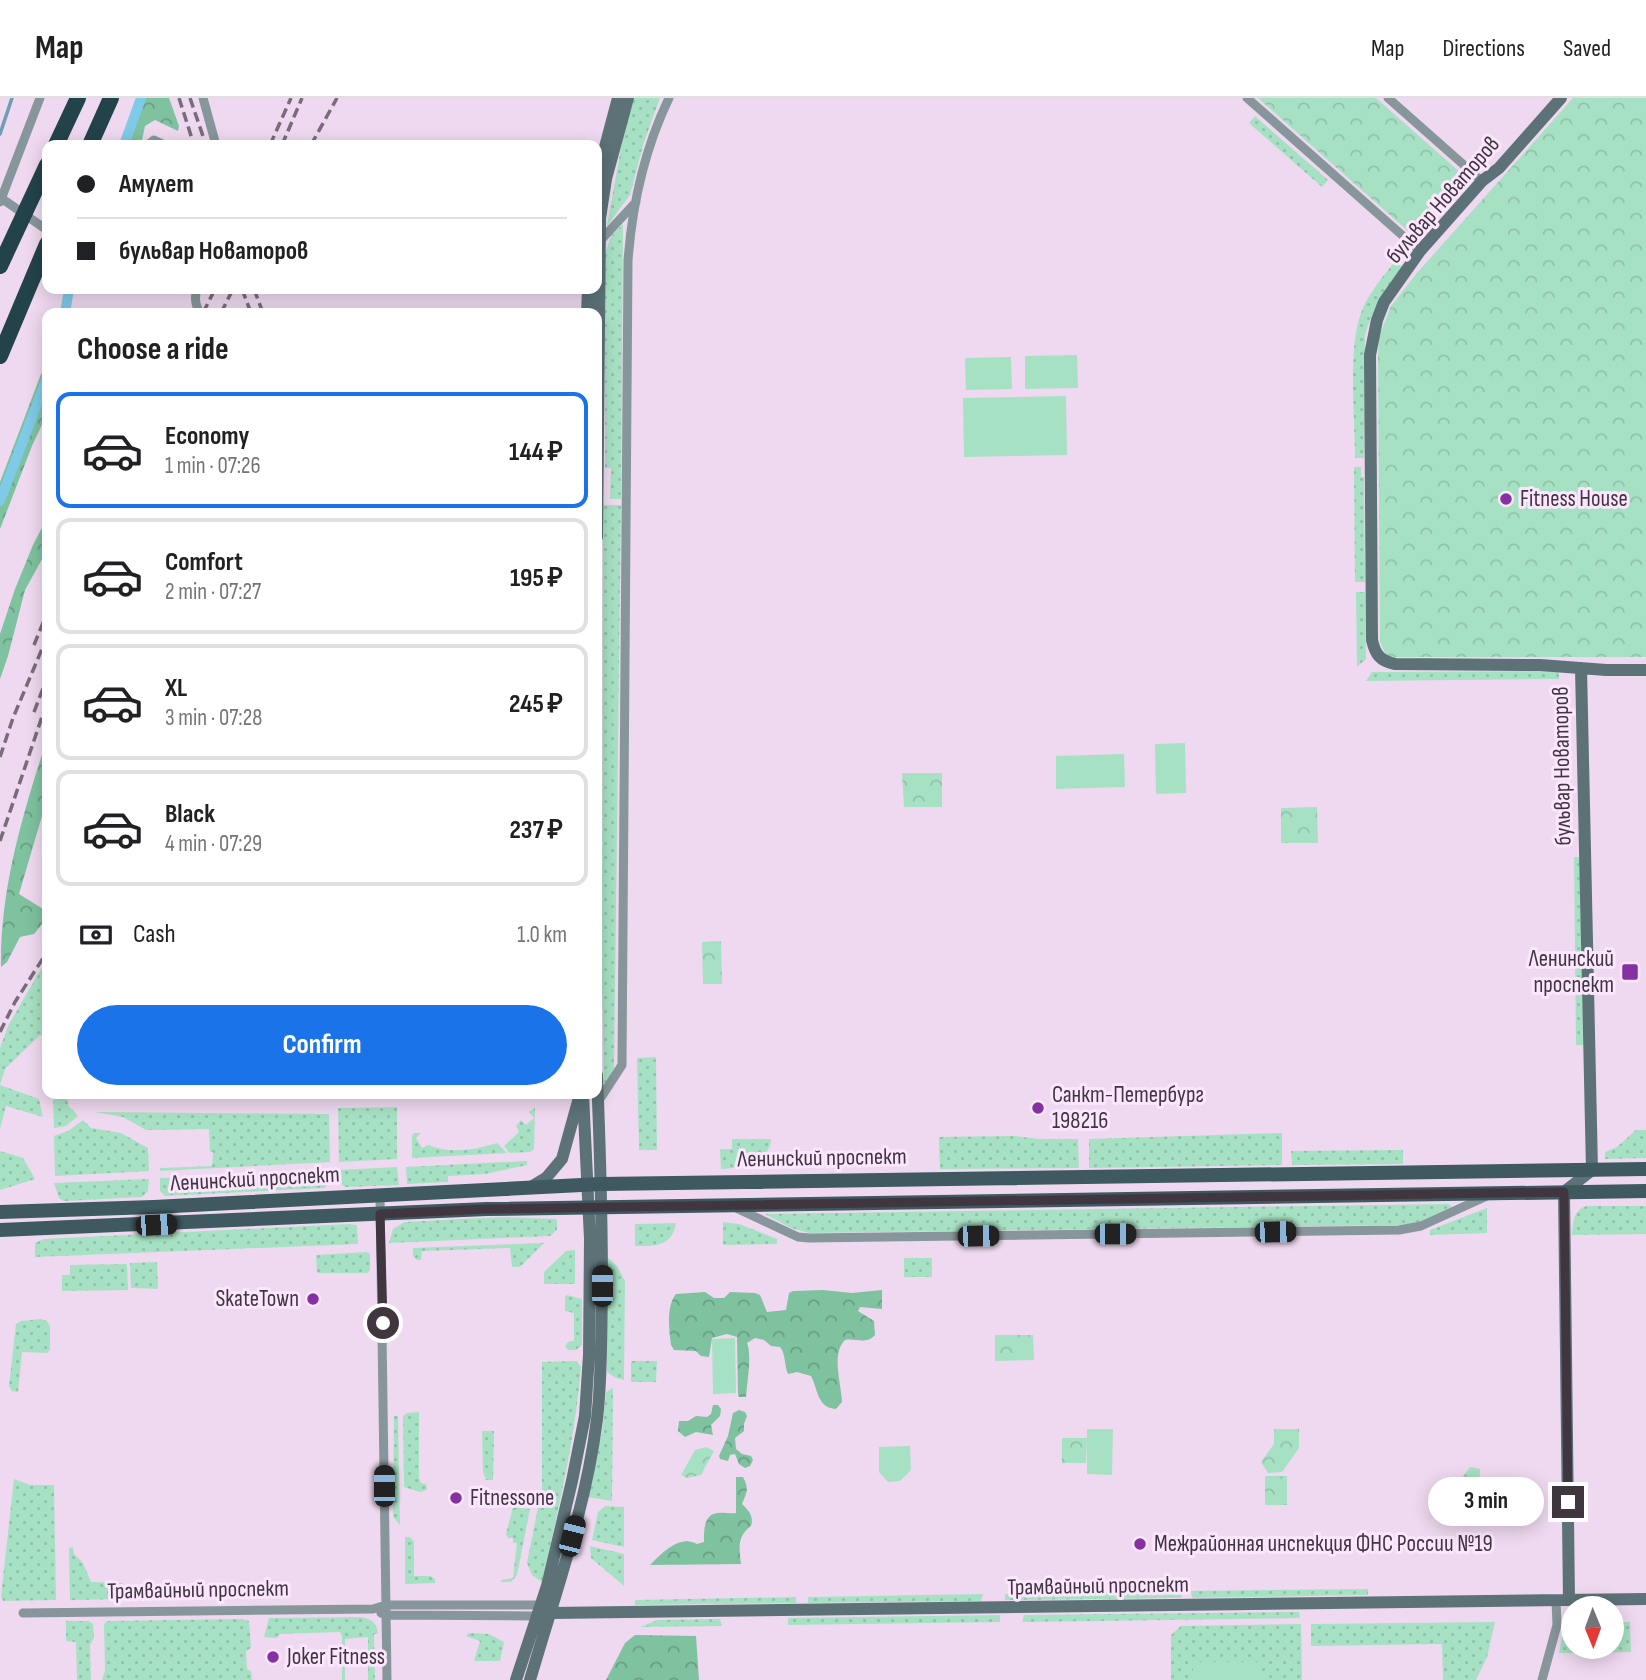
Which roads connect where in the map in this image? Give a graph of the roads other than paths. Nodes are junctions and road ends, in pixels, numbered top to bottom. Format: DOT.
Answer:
graph roads {
  1 [pos="40,98"];
  2 [pos="78,98"];
  3 [pos="111,98"];
  4 [pos="204,98"];
  5 [pos="618,98"];
  6 [pos="628,98"];
  7 [pos="668,98"];
  8 [pos="1247,98"];
  9 [pos="1388,98"];
  10 [pos="1561,98"];
  11 [pos="58,140"];
  12 [pos="92,140"];
  13 [pos="215,140"];
  14 [pos="602,158"];
  15 [pos="42,176"];
  16 [pos="1482,181"];
  17 [pos="1,200"];
  18 [pos="636,202"];
  19 [pos="602,210"];
  20 [pos="42,227"];
  21 [pos="602,238"];
  22 [pos="1420,251"];
  23 [pos="42,256"];
  24 [pos="0,267"];
  25 [pos="0,356"];
  26 [pos="1581,668"];
  27 [pos="1646,670"];
  28 [pos="602,1096"];
  29 [pos="580,1099"];
  30 [pos="583,1099"];
  31 [pos="598,1099"];
  32 [pos="600,1099"];
  33 [pos="598,1102"];
  34 [pos="1646,1169"];
  35 [pos="1592,1170"];
  36 [pos="595,1184"];
  37 [pos="531,1187"];
  38 [pos="1646,1191"];
  39 [pos="1564,1192"];
  40 [pos="1592,1192"];
  41 [pos="1493,1193"];
  42 [pos="380,1195"];
  43 [pos="729,1205"];
  44 [pos="596,1208"];
  45 [pos="0,1212"];
  46 [pos="380,1214"];
  47 [pos="0,1230"];
  48 [pos="1563,1596"];
  49 [pos="1624,1599"];
  50 [pos="1646,1599"];
  51 [pos="1561,1600"];
  52 [pos="1561,1608"];
  53 [pos="386,1610"];
  54 [pos="543,1611"];
  55 [pos="23,1613"];
  56 [pos="387,1680"];
  57 [pos="516,1680"];
  58 [pos="530,1680"];
  59 [pos="1542,1680"];
  1 -- 17 [label="street"];
  2 -- 11 [label="highway"];
  3 -- 12 [label="highway"];
  4 -- 13 [label="street"];
  5 -- 14 [label="street"];
  6 -- 19 [label="street"];
  7 -- 18 [label="street"];
  8 -- 22 [label="street"];
  9 -- 16 [label="street"];
  10 -- 16 [label="street, бульвар Новаторов"];
  15 -- 24 [label="highway, bridge"];
  16 -- 22 [label="street, бульвар Новаторов"];
  17 -- 20 [label="street"];
  18 -- 21 [label="street"];
  18 -- 28 [label="street"];
  22 -- 26 [label="street, бульвар Новаторов"];
  23 -- 25 [label="highway"];
  26 -- 27 [label="street"];
  26 -- 35 [label="street, бульвар Новаторов"];
  29 -- 37 [label="street"];
  30 -- 36 [label="street"];
  31 -- 33 [label="street"];
  32 -- 33 [label="street"];
  33 -- 36 [label="street"];
  34 -- 35 [label="main road, Ленинский проспект"];
  35 -- 36 [label="main road, Ленинский проспект"];
  35 -- 39 [label="street"];
  35 -- 40 [label="main road"];
  36 -- 37 [label="main road, Ленинский проспект"];
  36 -- 44 [label="street"];
  37 -- 42 [label="main road, Ленинский проспект"];
  38 -- 40 [label="main road, Ленинский проспект"];
  39 -- 40 [label="main road, Ленинский проспект"];
  39 -- 41 [label="main road, Ленинский проспект"];
  39 -- 48 [label="street"];
  41 -- 43 [label="main road, Ленинский проспект"];
  41 -- 43 [label="street"];
  42 -- 45 [label="main road, Ленинский проспект"];
  42 -- 46 [label="street"];
  43 -- 44 [label="main road, Ленинский проспект"];
  44 -- 46 [label="main road, Ленинский проспект"];
  44 -- 54 [label="street"];
  46 -- 47 [label="main road, Ленинский проспект"];
  46 -- 53 [label="street"];
  49 -- 50 [label="street, Трамвайный проспект"];
  51 -- 54 [label="street, Трамвайный проспект"];
  52 -- 59 [label="street"];
  53 -- 54 [label="street, Трамвайный проспект"];
  53 -- 55 [label="street, Трамвайный проспект"];
  53 -- 56 [label="street"];
  54 -- 57 [label="street"];
  54 -- 58 [label="street"];
}
